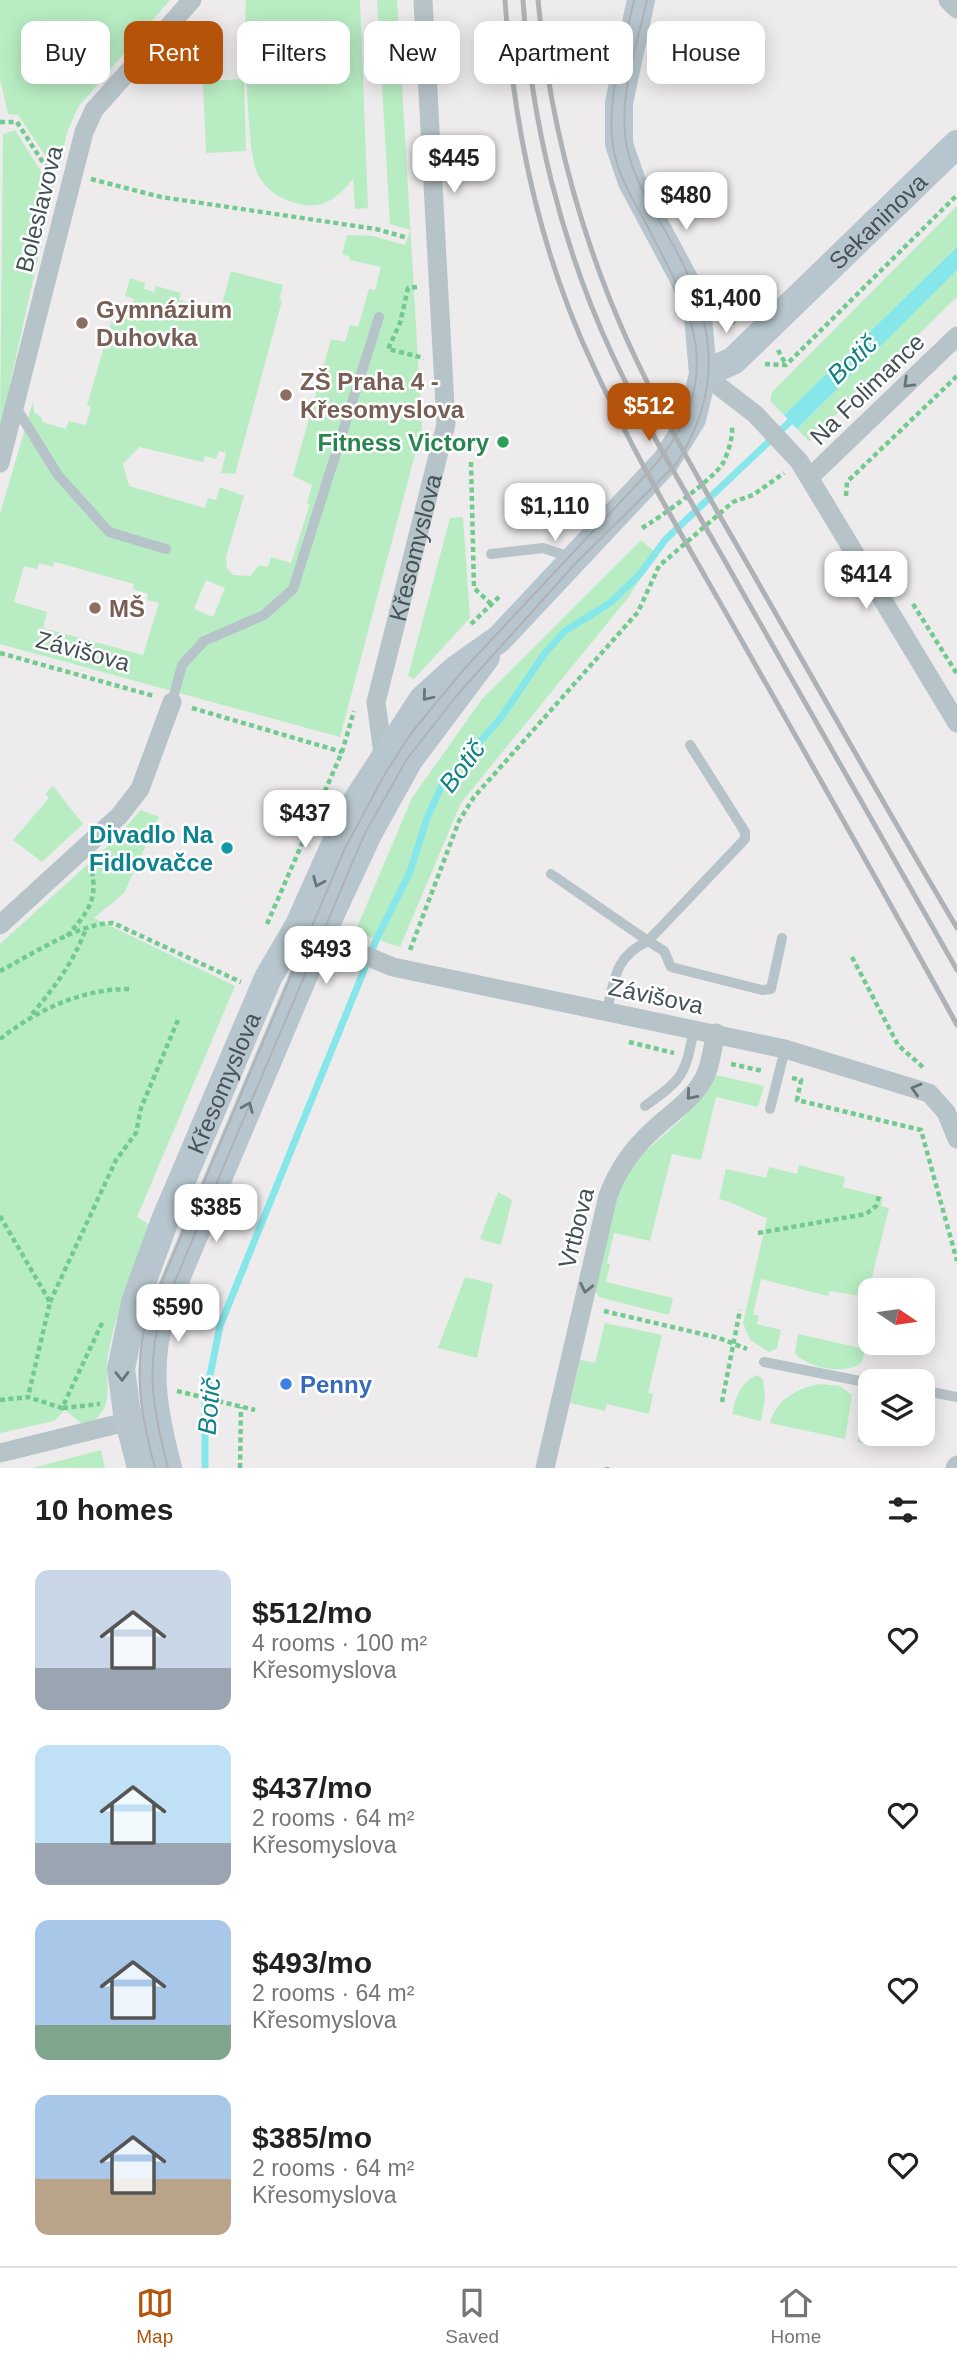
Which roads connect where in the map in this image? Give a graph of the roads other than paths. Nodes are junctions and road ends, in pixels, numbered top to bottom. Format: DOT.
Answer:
graph roads {
  1 [pos="192,0"];
  2 [pos="423,0"];
  3 [pos="641,0"];
  4 [pos="948,0"];
  5 [pos="957,9"];
  6 [pos="957,144"];
  7 [pos="379,317"];
  8 [pos="957,336"];
  9 [pos="703,374"];
  10 [pos="14,405"];
  11 [pos="0,463"];
  12 [pos="810,477"];
  13 [pos="166,549"];
  14 [pos="491,554"];
  15 [pos="574,559"];
  16 [pos="499,639"];
  17 [pos="180,704"];
  18 [pos="957,723"];
  19 [pos="690,745"];
  20 [pos="383,756"];
  21 [pos="392,789"];
  22 [pos="551,874"];
  23 [pos="0,925"];
  24 [pos="320,937"];
  25 [pos="782,938"];
  26 [pos="648,941"];
  27 [pos="607,1010"];
  28 [pos="694,1029"];
  29 [pos="716,1033"];
  30 [pos="785,1049"];
  31 [pos="645,1106"];
  32 [pos="770,1110"];
  33 [pos="957,1139"];
  34 [pos="764,1362"];
  35 [pos="858,1380"];
  36 [pos="935,1393"];
  37 [pos="957,1397"];
  38 [pos="141,1419"];
  39 [pos="0,1453"];
  40 [pos="141,1468"];
  41 [pos="168,1468"];
  42 [pos="545,1468"];
  1 -- 10 [label="street, Boleslavova"];
  2 -- 20 [label="street, Křesomyslova"];
  3 -- 9 [label="main road, Křesomyslova"];
  4 -- 5 [label="street"];
  6 -- 9 [label="main road, Sekaninova"];
  7 -- 17 [label="lane"];
  8 -- 12 [label="street, Na Folimance, one-way"];
  9 -- 12 [label="street, Na Folimance"];
  9 -- 15 [label="main road, Křesomyslova"];
  10 -- 11 [label="street, Boleslavova"];
  10 -- 13 [label="lane"];
  12 -- 18 [label="street, Na Folimance"];
  14 -- 15 [label="lane"];
  15 -- 16 [label="main road, Křesomyslova"];
  16 -- 20 [label="main road, Křesomyslova, one-way"];
  16 -- 21 [label="main road, Křesomyslova"];
  17 -- 23 [label="street"];
  19 -- 26 [label="lane"];
  20 -- 21 [label="street, Křesomyslova"];
  20 -- 38 [label="main road, Křesomyslova, one-way"];
  21 -- 24 [label="main road, Křesomyslova"];
  22 -- 26 [label="lane"];
  24 -- 27 [label="street, Závišova"];
  38 -- 24 [label="main road, Křesomyslova, one-way"];
  25 -- 26 [label="lane"];
  26 -- 27 [label="lane"];
  27 -- 28 [label="street, Závišova"];
  28 -- 29 [label="street, Závišova"];
  28 -- 31 [label="lane"];
  29 -- 30 [label="street, Závišova"];
  29 -- 42 [label="street, Vrtbova, one-way"];
  30 -- 32 [label="lane"];
  33 -- 30 [label="street, Závišova, one-way"];
  34 -- 35 [label="lane"];
  36 -- 37 [label="lane"];
  38 -- 39 [label="street"];
  38 -- 40 [label="main road, Křesomyslova"];
  38 -- 41 [label="main road, Křesomyslova"];
}
